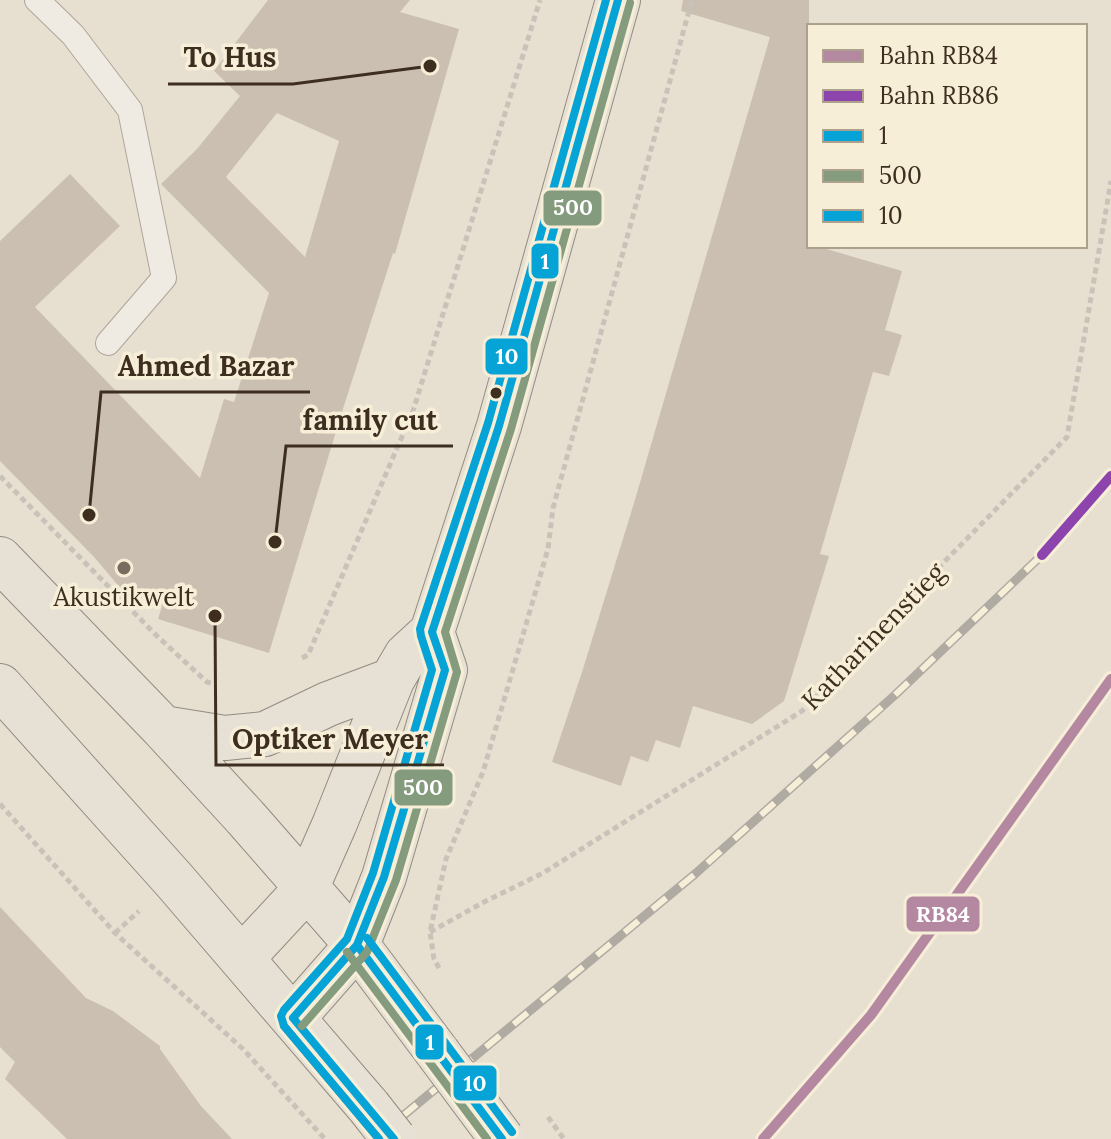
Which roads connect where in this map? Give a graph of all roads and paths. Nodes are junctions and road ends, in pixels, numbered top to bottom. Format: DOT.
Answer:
graph roads {
  1 [pos="37,0"];
  2 [pos="540,0"];
  3 [pos="618,0"];
  4 [pos="692,0"];
  5 [pos="1111,181"];
  6 [pos="108,343"];
  7 [pos="0,476"];
  8 [pos="0,559"];
  9 [pos="432,632"];
  10 [pos="294,663"];
  11 [pos="392,680"];
  12 [pos="218,685"];
  13 [pos="0,686"];
  14 [pos="163,728"];
  15 [pos="0,804"];
  16 [pos="306,889"];
  17 [pos="430,932"];
  18 [pos="357,945"];
  19 [pos="242,958"];
  20 [pos="434,959"];
  21 [pos="293,1018"];
  22 [pos="382,1123"];
  23 [pos="325,1139"];
  24 [pos="502,1139"];
  1 -- 6 [label="lane"];
  2 -- 10 [label="path"];
  3 -- 9 [label="main road"];
  4 -- 17 [label="path"];
  5 -- 17 [label="path, Katharinenstieg"];
  7 -- 12 [label="path"];
  8 -- 14 [label="main road"];
  9 -- 11 [label="main road"];
  9 -- 18 [label="main road"];
  11 -- 14 [label="main road"];
  11 -- 16 [label="main road"];
  13 -- 19 [label="main road"];
  14 -- 16 [label="main road"];
  15 -- 23 [label="path"];
  16 -- 18 [label="main road"];
  16 -- 19 [label="main road"];
  17 -- 20 [label="path"];
  18 -- 21 [label="main road"];
  18 -- 24 [label="main road, bridge"];
  19 -- 21 [label="main road"];
  21 -- 22 [label="main road"];
}
